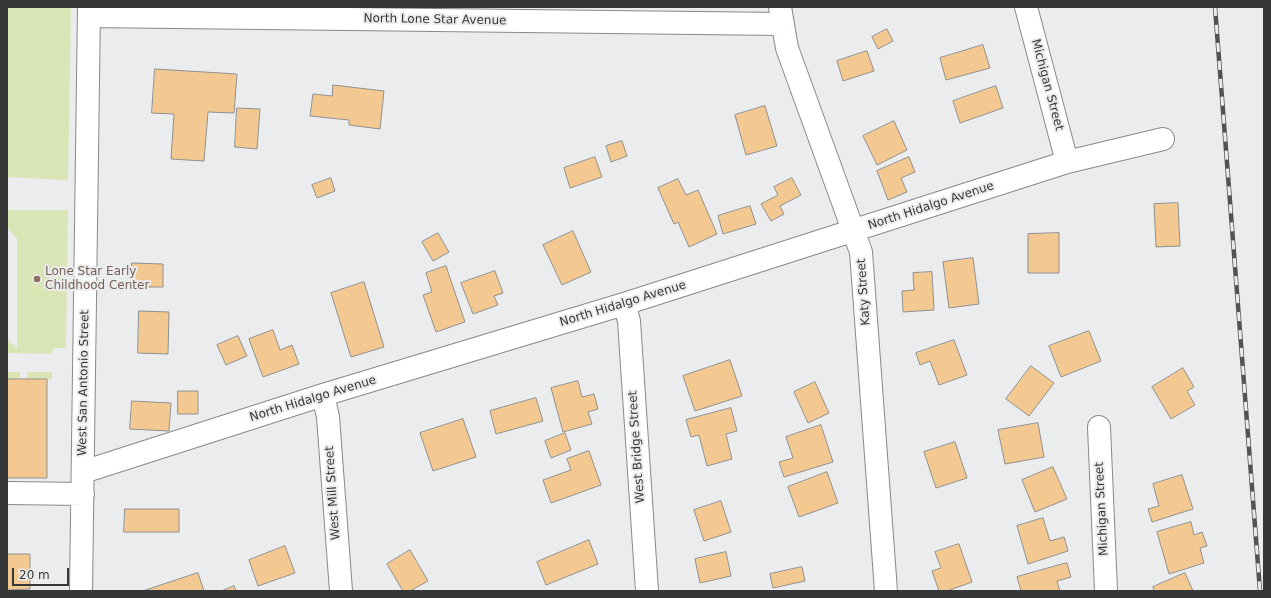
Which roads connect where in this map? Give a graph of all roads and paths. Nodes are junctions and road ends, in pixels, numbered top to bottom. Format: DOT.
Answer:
graph roads {
  1 [pos="1026,7"];
  2 [pos="89,12"];
  3 [pos="627,14"];
  4 [pos="781,16"];
  5 [pos="1163,139"];
  6 [pos="1067,162"];
  7 [pos="855,230"];
  8 [pos="624,304"];
  9 [pos="324,395"];
  10 [pos="1099,427"];
  11 [pos="83,472"];
  12 [pos="7,494"];
  13 [pos="83,494"];
  14 [pos="81,591"];
  15 [pos="341,591"];
  16 [pos="647,591"];
  17 [pos="886,591"];
  18 [pos="1106,591"];
  1 -- 6 [label="street, Michigan Street"];
  2 -- 3 [label="street, North Lone Star Avenue"];
  2 -- 11 [label="street, West San Antonio Street"];
  3 -- 4 [label="street, North Lone Star Avenue"];
  4 -- 7 [label="street, Katy Street"];
  5 -- 6 [label="street, North Hidalgo Avenue"];
  6 -- 7 [label="street, North Hidalgo Avenue"];
  7 -- 8 [label="street, North Hidalgo Avenue"];
  7 -- 17 [label="street, Katy Street"];
  8 -- 9 [label="street, North Hidalgo Avenue"];
  8 -- 16 [label="street, West Bridge Street"];
  9 -- 11 [label="street, North Hidalgo Avenue"];
  9 -- 15 [label="street, West Mill Street"];
  10 -- 18 [label="street, Michigan Street"];
  11 -- 13 [label="street, West San Antonio Street"];
  12 -- 13 [label="street"];
  13 -- 14 [label="street, West San Antonio Street"];
}
